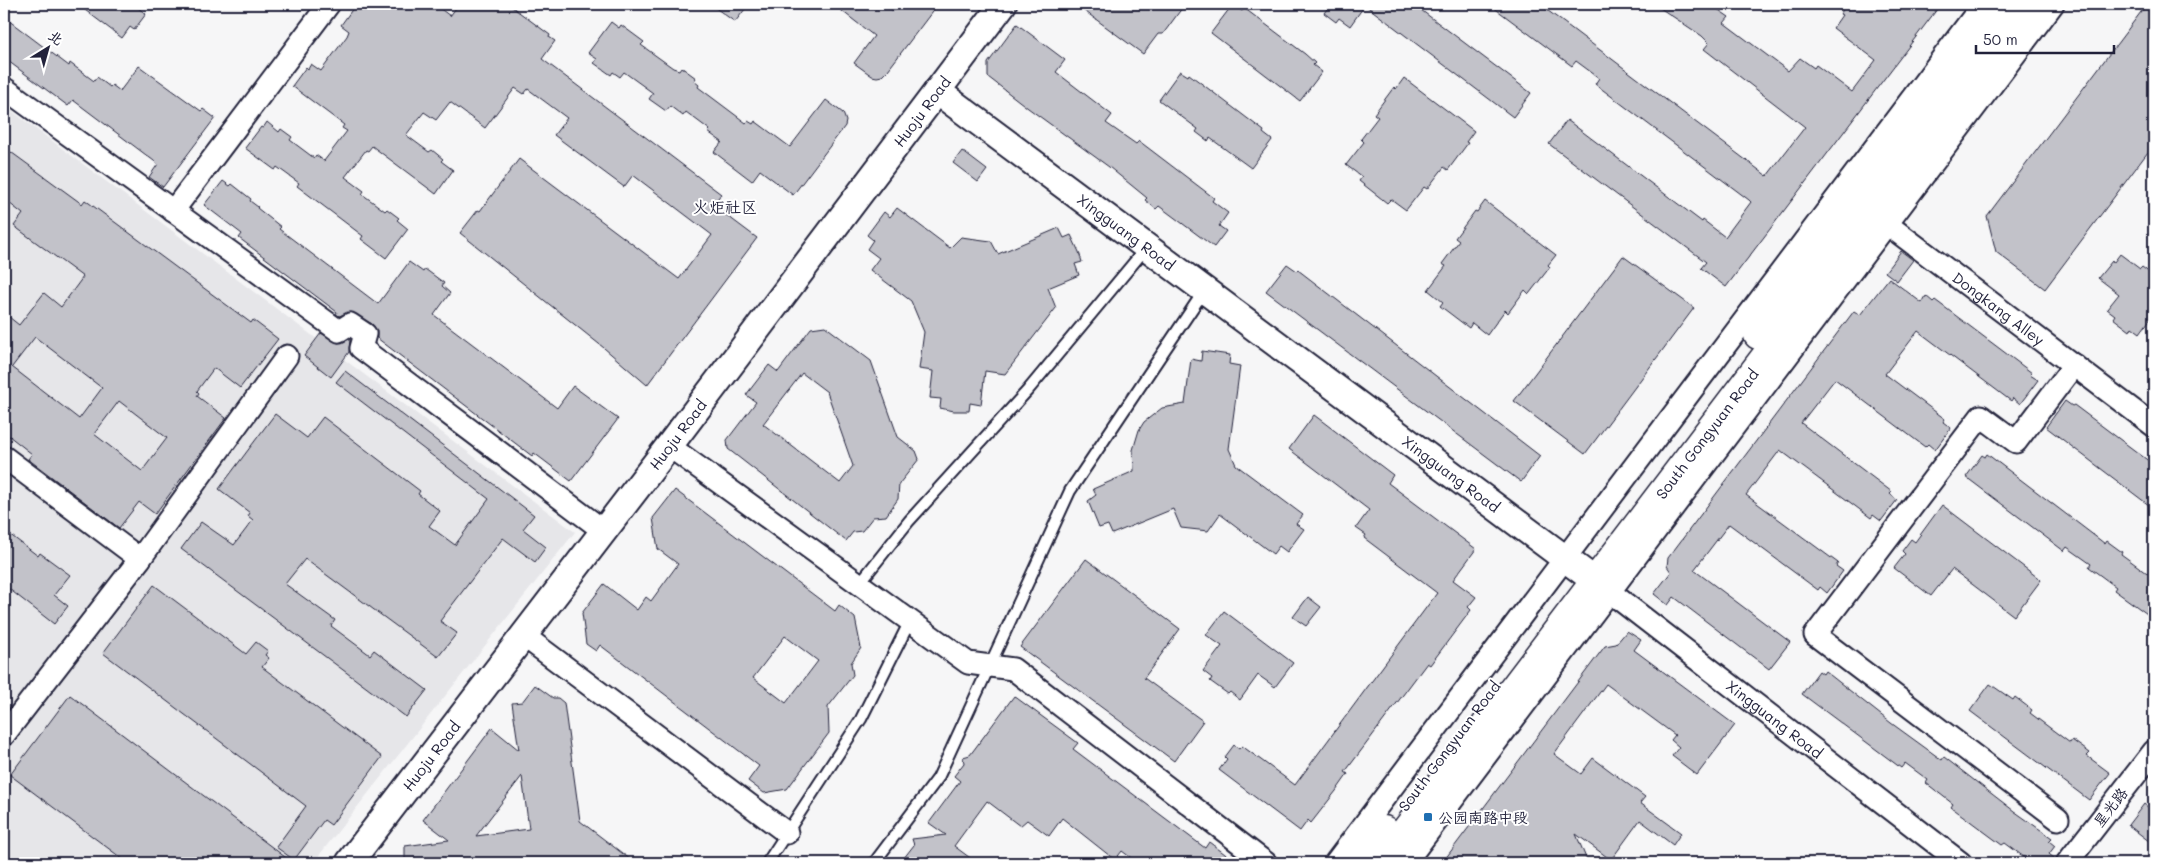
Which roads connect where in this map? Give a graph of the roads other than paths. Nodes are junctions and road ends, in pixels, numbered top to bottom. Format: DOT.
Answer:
graph roads {
  1 [pos="329,4"];
  2 [pos="1003,4"];
  3 [pos="1983,4"];
  4 [pos="2006,4"];
  5 [pos="2033,4"];
  6 [pos="2054,4"];
  7 [pos="4,88"];
  8 [pos="937,91"];
  9 [pos="1865,208"];
  10 [pos="173,211"];
  11 [pos="1146,247"];
  12 [pos="1204,290"];
  13 [pos="287,356"];
  14 [pos="2074,365"];
  15 [pos="2154,426"];
  16 [pos="669,446"];
  17 [pos="4,457"];
  18 [pos="604,531"];
  19 [pos="140,559"];
  20 [pos="1588,576"];
  21 [pos="859,584"];
  22 [pos="910,621"];
  23 [pos="524,636"];
  24 [pos="989,666"];
  25 [pos="4,735"];
  26 [pos="2154,750"];
  27 [pos="2058,819"];
  28 [pos="787,832"];
  29 [pos="349,863"];
  30 [pos="767,863"];
  31 [pos="874,863"];
  32 [pos="1266,863"];
  33 [pos="1335,863"];
  34 [pos="1359,863"];
  35 [pos="1381,863"];
  36 [pos="1405,863"];
  37 [pos="1961,863"];
  38 [pos="2067,863"];
  1 -- 10 [label="street"];
  2 -- 8 [label="street, Huoju Road"];
  3 -- 9 [label="street"];
  4 -- 9 [label="main road, South Gongyuan Road"];
  5 -- 9 [label="main road, South Gongyuan Road"];
  6 -- 9 [label="street"];
  7 -- 10 [label="street"];
  8 -- 11 [label="street, Xingguang Road"];
  8 -- 16 [label="street, Huoju Road"];
  9 -- 14 [label="street, Dongkang Alley"];
  9 -- 20 [label="main road, South Gongyuan Road"];
  9 -- 20 [label="street"];
  10 -- 18 [label="street"];
  11 -- 12 [label="street, Xingguang Road"];
  11 -- 21 [label="lane"];
  12 -- 20 [label="street, Xingguang Road"];
  12 -- 24 [label="lane"];
  13 -- 19 [label="street"];
  14 -- 15 [label="street, Dongkang Alley"];
  14 -- 27 [label="street"];
  16 -- 18 [label="street, Huoju Road"];
  16 -- 21 [label="street"];
  17 -- 19 [label="street"];
  18 -- 23 [label="street, Huoju Road"];
  19 -- 25 [label="street"];
  20 -- 33 [label="street"];
  20 -- 34 [label="main road, South Gongyuan Road"];
  20 -- 35 [label="main road, South Gongyuan Road"];
  20 -- 36 [label="street"];
  20 -- 37 [label="street, Xingguang Road"];
  21 -- 22 [label="street"];
  22 -- 24 [label="street"];
  22 -- 28 [label="lane"];
  23 -- 28 [label="street"];
  23 -- 29 [label="street, Huoju Road"];
  24 -- 31 [label="lane"];
  24 -- 32 [label="street"];
  26 -- 38 [label="street, 星光路"];
  28 -- 30 [label="lane"];
}
